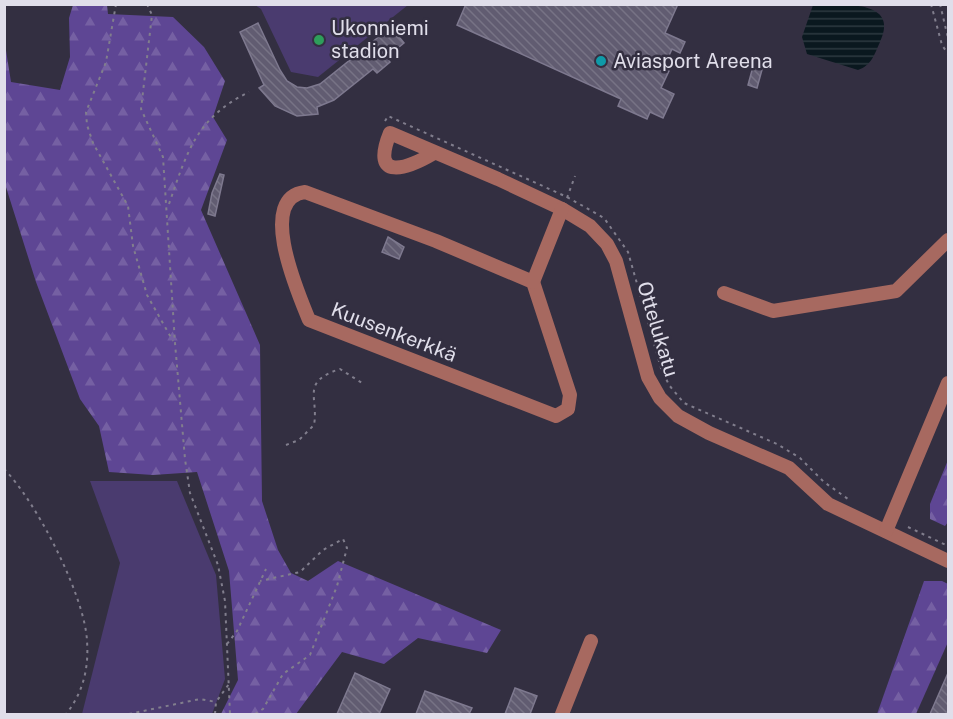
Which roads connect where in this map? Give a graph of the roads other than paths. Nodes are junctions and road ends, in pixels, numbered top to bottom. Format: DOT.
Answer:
graph roads {
  1 [pos="434,153"];
  2 [pos="565,203"];
  3 [pos="948,240"];
  4 [pos="533,282"];
  5 [pos="723,293"];
  6 [pos="948,382"];
  7 [pos="889,526"];
  8 [pos="948,561"];
  9 [pos="591,641"];
  10 [pos="562,714"];
  1 -- 2 [label="street, Ottelukatu"];
  2 -- 4 [label="street"];
  2 -- 7 [label="street, Ottelukatu"];
  3 -- 5 [label="street"];
  4 -- 4 [label="street, Kuusenkerkkä"];
  6 -- 7 [label="street"];
  7 -- 8 [label="street, Ottelukatu"];
  9 -- 10 [label="street"];
}
